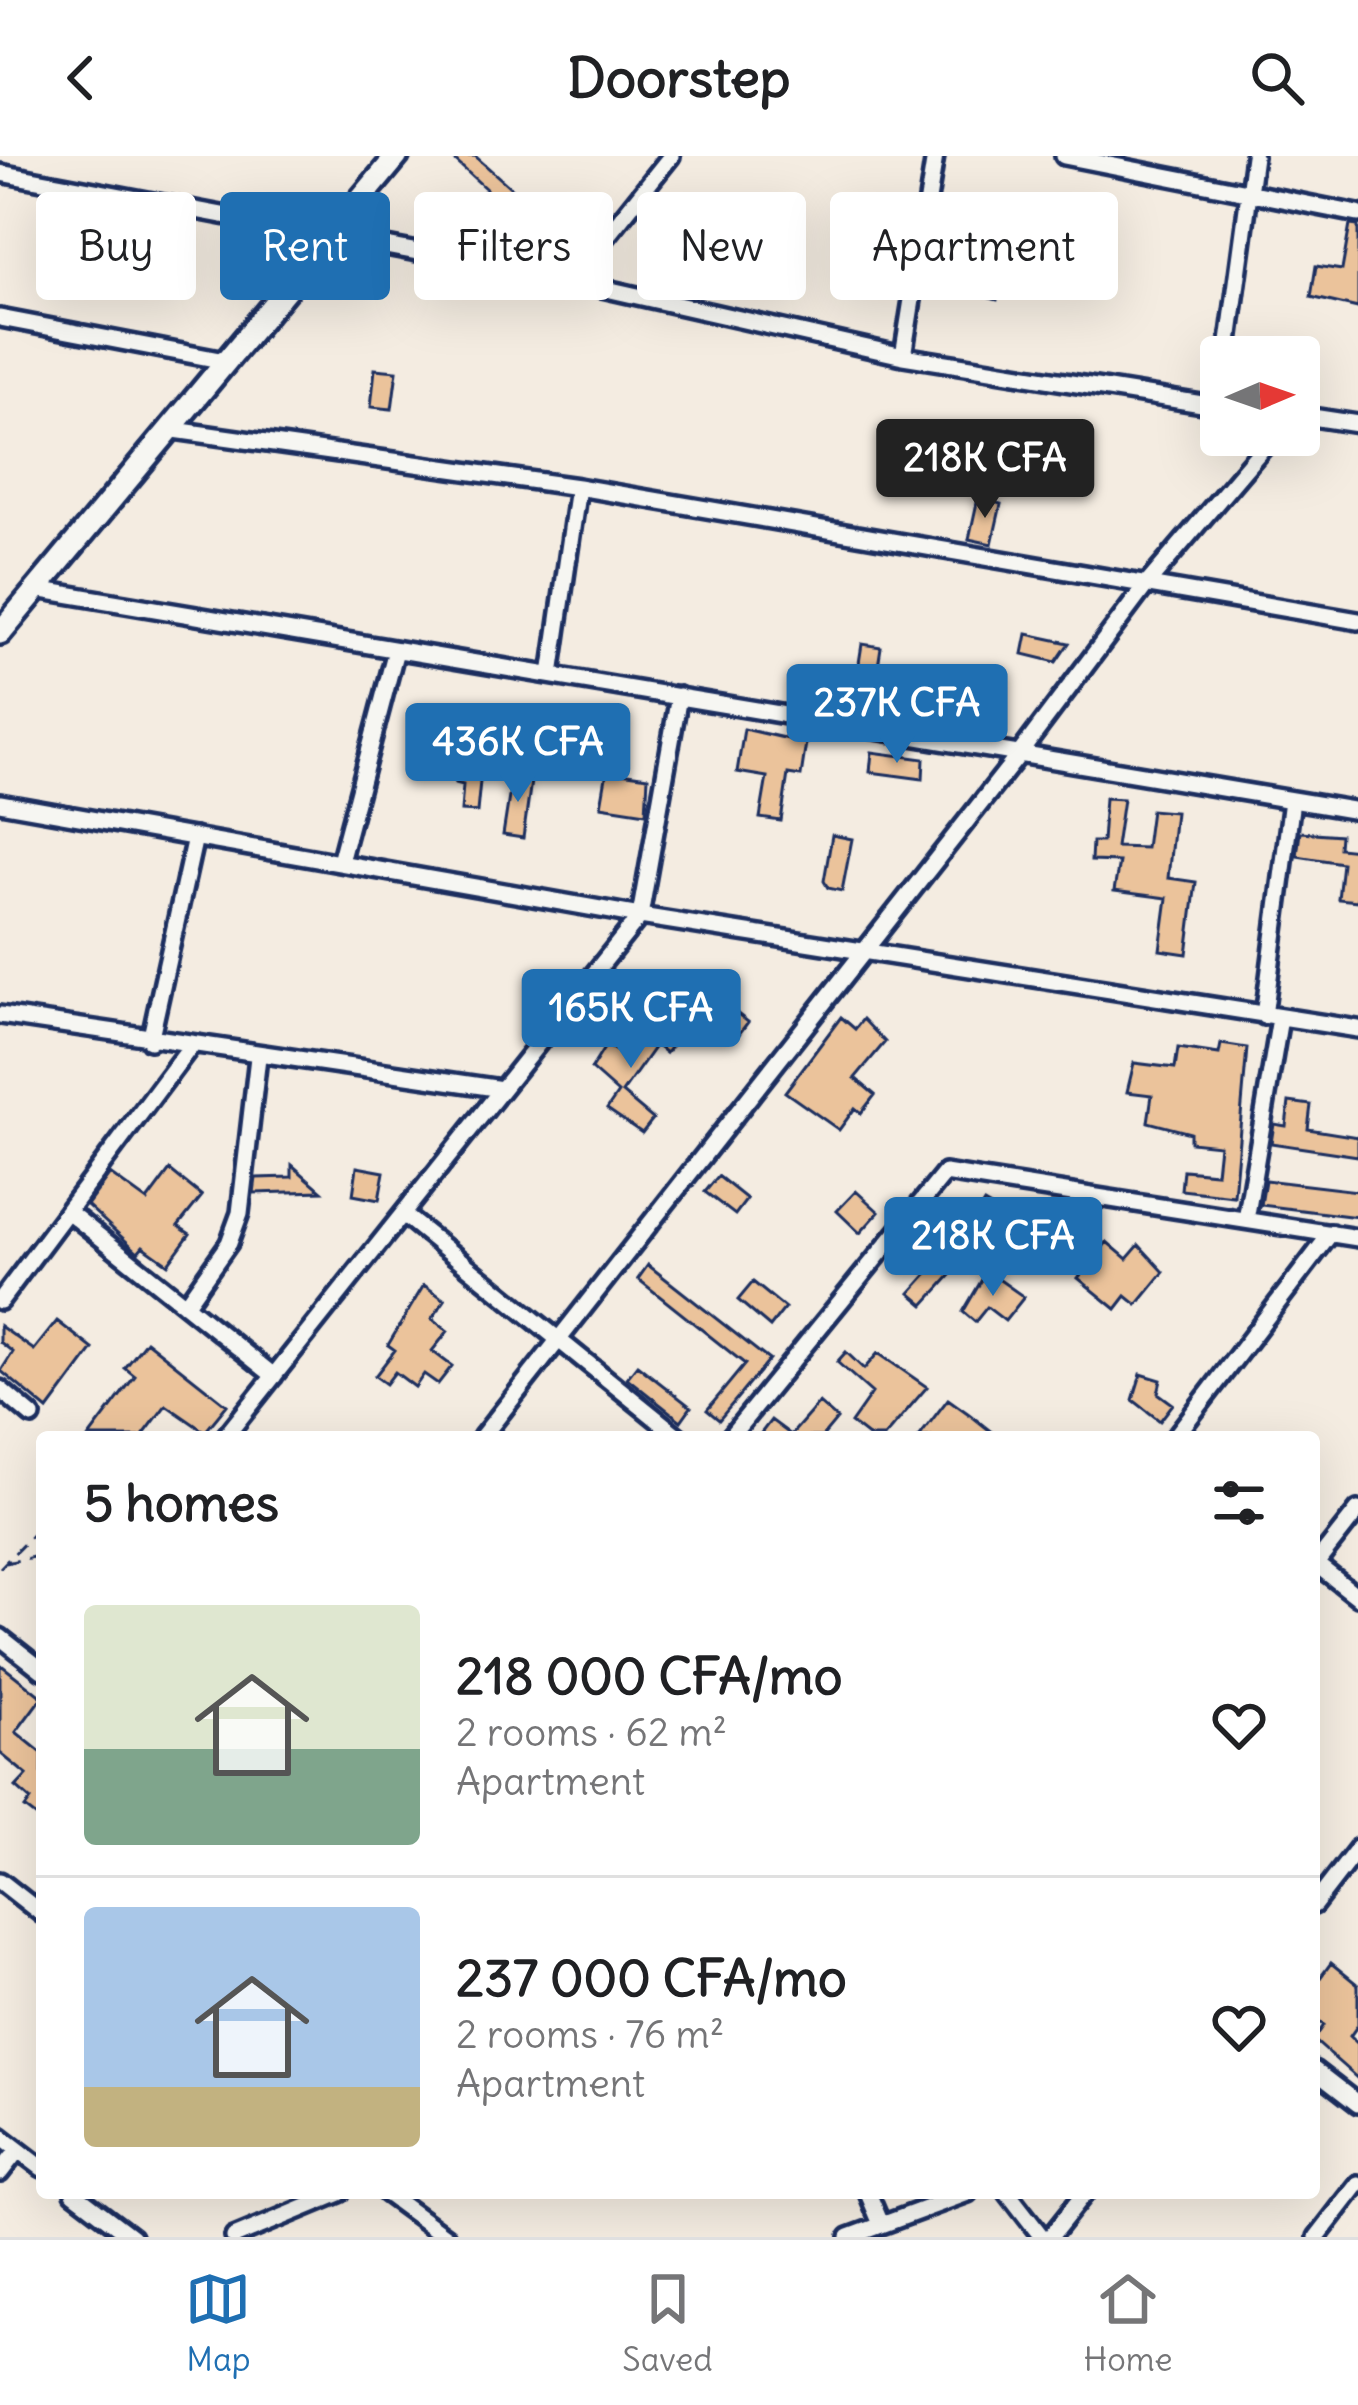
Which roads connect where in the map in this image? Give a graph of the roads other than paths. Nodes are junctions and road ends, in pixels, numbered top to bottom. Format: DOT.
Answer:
graph roads {
  1 [pos="397,156"];
  2 [pos="671,156"];
  3 [pos="935,156"];
  4 [pos="1064,156"];
  5 [pos="1254,156"];
  6 [pos="0,172"];
  7 [pos="1246,190"];
  8 [pos="366,192"];
  9 [pos="1358,214"];
  10 [pos="220,216"];
  11 [pos="613,228"];
  12 [pos="613,290"];
  13 [pos="276,300"];
  14 [pos="0,318"];
  15 [pos="1229,336"];
  16 [pos="903,356"];
  17 [pos="225,361"];
  18 [pos="1200,404"];
  19 [pos="1320,418"];
  20 [pos="1358,424"];
  21 [pos="167,429"];
  22 [pos="1256,456"];
  23 [pos="578,487"];
  24 [pos="1146,585"];
  25 [pos="36,589"];
  26 [pos="1358,621"];
  27 [pos="0,633"];
  28 [pos="396,650"];
  29 [pos="551,675"];
  30 [pos="679,696"];
  31 [pos="1017,757"];
  32 [pos="1292,800"];
  33 [pos="0,803"];
  34 [pos="1358,811"];
  35 [pos="195,837"];
  36 [pos="340,862"];
  37 [pos="640,916"];
  38 [pos="861,950"];
  39 [pos="0,1016"];
  40 [pos="1272,1017"];
  41 [pos="1358,1029"];
  42 [pos="150,1041"];
  43 [pos="190,1047"];
  44 [pos="258,1057"];
  45 [pos="502,1089"];
  46 [pos="70,1213"];
  47 [pos="404,1215"];
  48 [pos="1246,1220"];
  49 [pos="1331,1233"];
  50 [pos="1358,1238"];
  51 [pos="0,1301"];
  52 [pos="186,1304"];
  53 [pos="559,1341"];
  54 [pos="274,1376"];
  55 [pos="0,1389"];
  56 [pos="32,1416"];
  57 [pos="230,1431"];
  58 [pos="487,1431"];
  59 [pos="672,1431"];
  60 [pos="735,1431"];
  61 [pos="1180,1431"];
  62 [pos="1358,1510"];
  63 [pos="1320,1559"];
  64 [pos="1320,1569"];
  65 [pos="1358,1597"];
  66 [pos="0,1637"];
  67 [pos="36,1665"];
  68 [pos="1357,1852"];
  69 [pos="0,1881"];
  70 [pos="1320,1898"];
  71 [pos="36,1909"];
  72 [pos="1320,2075"];
  73 [pos="1358,2104"];
  74 [pos="0,2136"];
  75 [pos="18,2150"];
  76 [pos="36,2164"];
  77 [pos="0,2173"];
  78 [pos="1358,2184"];
  79 [pos="82,2199"];
  80 [pos="326,2199"];
  81 [pos="394,2199"];
  82 [pos="871,2199"];
  83 [pos="951,2199"];
  84 [pos="1013,2199"];
  85 [pos="1080,2199"];
  86 [pos="881,2224"];
  87 [pos="132,2237"];
  88 [pos="234,2237"];
  89 [pos="446,2237"];
  90 [pos="849,2237"];
  91 [pos="1046,2237"];
  92 [pos="1317,2237"];
  1 -- 8 [label="street"];
  2 -- 11 [label="street"];
  3 -- 16 [label="street"];
  4 -- 7 [label="street"];
  5 -- 7 [label="street"];
  6 -- 10 [label="street"];
  7 -- 9 [label="street"];
  7 -- 15 [label="street"];
  12 -- 16 [label="street"];
  13 -- 17 [label="street"];
  14 -- 17 [label="street"];
  16 -- 18 [label="street"];
  17 -- 21 [label="street"];
  19 -- 20 [label="street"];
  21 -- 23 [label="street"];
  21 -- 25 [label="street"];
  22 -- 24 [label="street"];
  23 -- 24 [label="street"];
  23 -- 29 [label="street"];
  24 -- 26 [label="street"];
  24 -- 31 [label="street"];
  25 -- 27 [label="street"];
  25 -- 28 [label="street"];
  28 -- 29 [label="street"];
  28 -- 36 [label="street"];
  29 -- 30 [label="street"];
  30 -- 31 [label="street"];
  30 -- 37 [label="street"];
  31 -- 32 [label="street"];
  31 -- 38 [label="street"];
  32 -- 34 [label="street"];
  32 -- 40 [label="street"];
  33 -- 35 [label="street"];
  35 -- 36 [label="street"];
  35 -- 42 [label="street"];
  36 -- 37 [label="street"];
  37 -- 38 [label="street"];
  37 -- 45 [label="street"];
  38 -- 40 [label="street"];
  38 -- 53 [label="street"];
  39 -- 42 [label="street"];
  40 -- 41 [label="street"];
  40 -- 48 [label="street"];
  42 -- 43 [label="street"];
  43 -- 44 [label="street"];
  43 -- 46 [label="street"];
  44 -- 45 [label="street"];
  44 -- 52 [label="street"];
  45 -- 47 [label="street"];
  46 -- 51 [label="street"];
  46 -- 52 [label="street"];
  47 -- 53 [label="street"];
  47 -- 54 [label="street"];
  48 -- 49 [label="street"];
  48 -- 60 [label="street"];
  49 -- 50 [label="street"];
  49 -- 61 [label="street"];
  52 -- 54 [label="street"];
  53 -- 58 [label="street"];
  53 -- 59 [label="street"];
  54 -- 57 [label="street"];
  55 -- 56 [label="street"];
  62 -- 63 [label="street"];
  64 -- 65 [label="street"];
  66 -- 67 [label="street"];
  68 -- 70 [label="street"];
  69 -- 71 [label="street"];
  72 -- 73 [label="street"];
  74 -- 75 [label="street"];
  75 -- 76 [label="street"];
  75 -- 77 [label="street"];
  78 -- 92 [label="street"];
  79 -- 87 [label="street"];
  80 -- 88 [label="street"];
  81 -- 89 [label="street"];
  82 -- 86 [label="street"];
  83 -- 86 [label="street"];
  84 -- 91 [label="street"];
  85 -- 91 [label="street"];
  86 -- 90 [label="street"];
}
